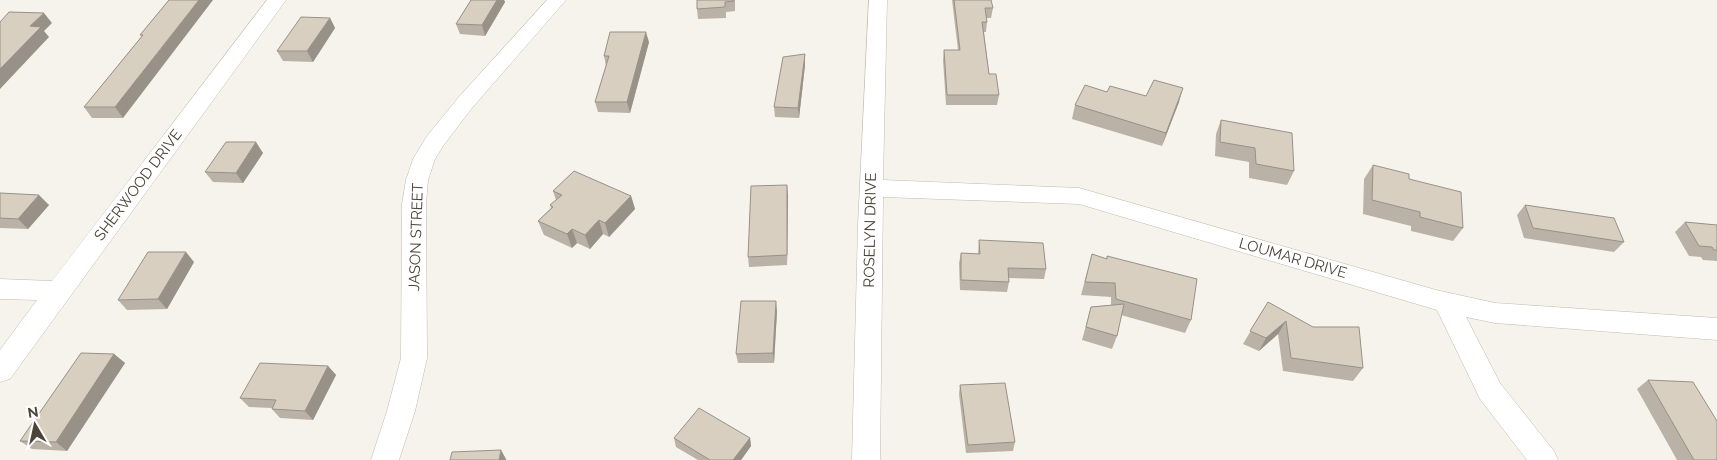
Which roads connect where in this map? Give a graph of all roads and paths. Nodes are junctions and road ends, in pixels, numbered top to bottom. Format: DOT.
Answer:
graph roads {
  1 [pos="277,0"];
  2 [pos="557,0"];
  3 [pos="878,0"];
  4 [pos="871,188"];
  5 [pos="0,289"];
  6 [pos="58,291"];
  7 [pos="1446,302"];
  8 [pos="1717,329"];
  9 [pos="0,371"];
  10 [pos="384,460"];
  11 [pos="866,460"];
  12 [pos="1544,460"];
  1 -- 6 [label="street, SHERWOOD DRIVE"];
  2 -- 10 [label="street, JASON STREET"];
  3 -- 4 [label="street, ROSELYN DRIVE"];
  4 -- 7 [label="street, LOUMAR DRIVE"];
  4 -- 11 [label="street, ROSELYN DRIVE"];
  5 -- 6 [label="street"];
  6 -- 9 [label="street, SHERWOOD DRIVE"];
  7 -- 8 [label="street, LOUMAR DRIVE"];
  7 -- 12 [label="street"];
}
